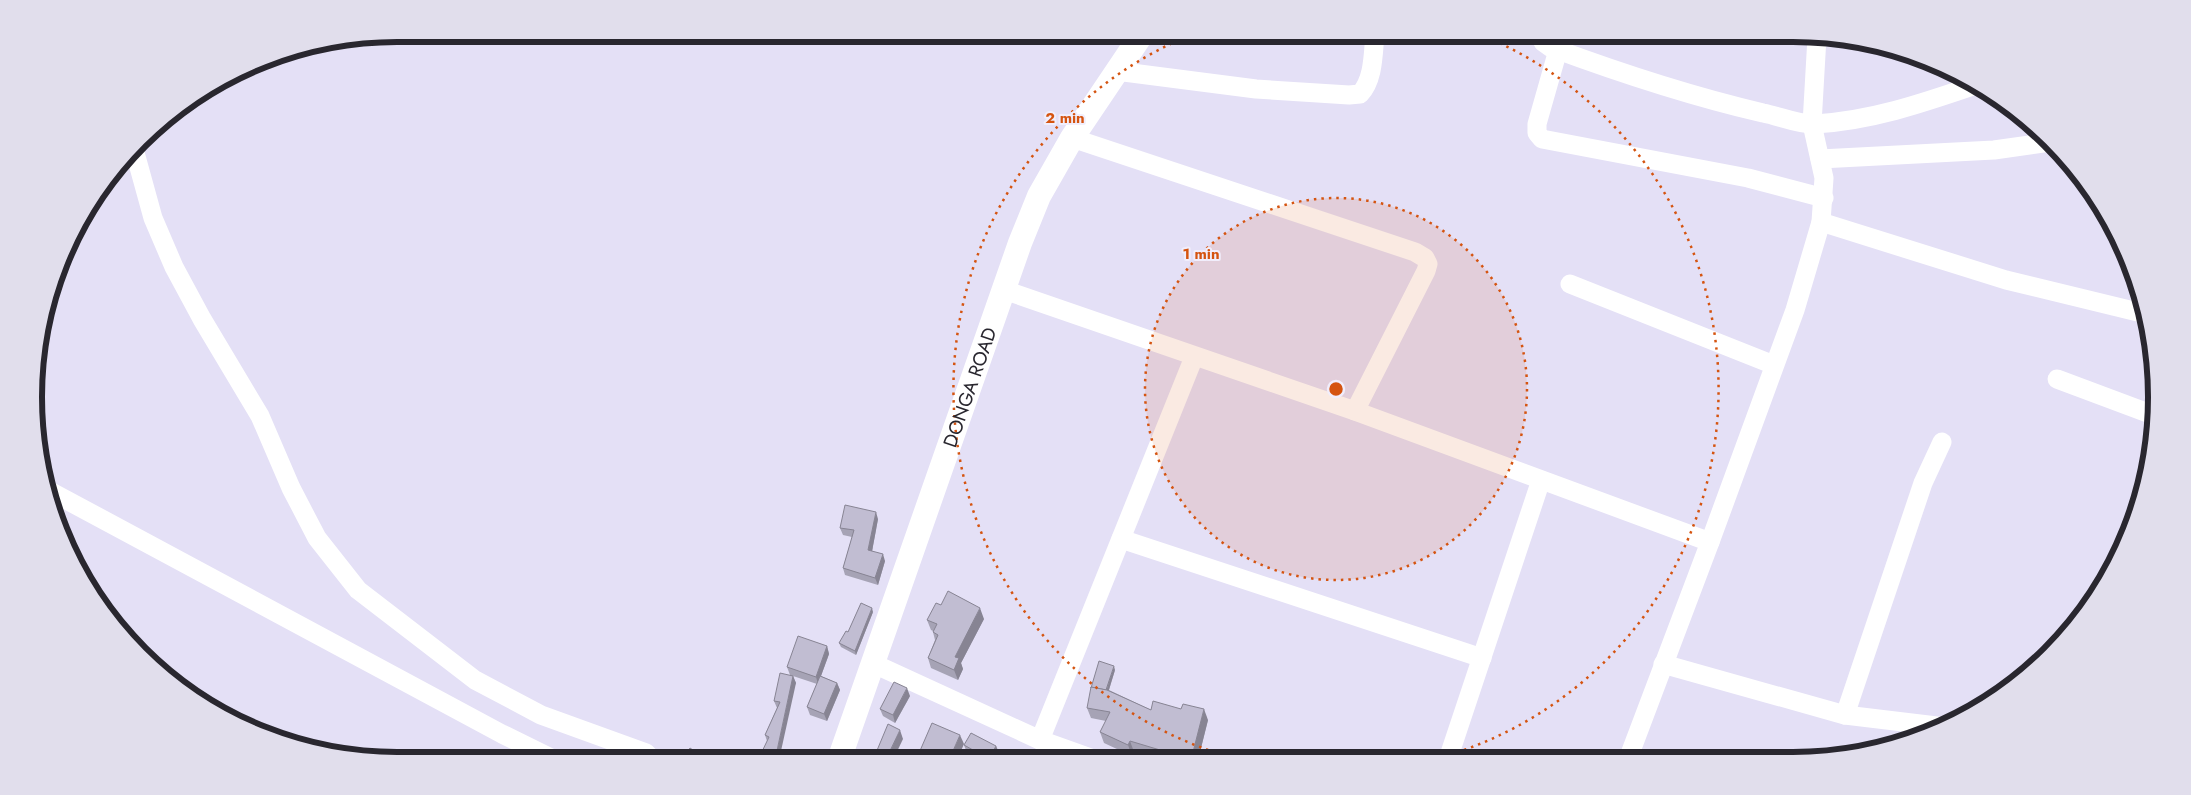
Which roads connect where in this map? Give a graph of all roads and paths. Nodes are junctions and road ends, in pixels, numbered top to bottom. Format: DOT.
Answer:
graph roads {
  1 [pos="1136,42"];
  2 [pos="1375,42"];
  3 [pos="1543,42"];
  4 [pos="1817,43"];
  5 [pos="1558,50"];
  6 [pos="1116,71"];
  7 [pos="1966,87"];
  8 [pos="1812,124"];
  9 [pos="1072,138"];
  10 [pos="2042,143"];
  11 [pos="136,157"];
  12 [pos="1820,159"];
  13 [pos="1824,198"];
  14 [pos="1820,222"];
  15 [pos="1570,284"];
  16 [pos="1004,290"];
  17 [pos="2138,312"];
  18 [pos="1194,357"];
  19 [pos="1774,364"];
  20 [pos="2057,379"];
  21 [pos="1355,411"];
  22 [pos="2148,413"];
  23 [pos="1942,442"];
  24 [pos="1541,480"];
  25 [pos="56,495"];
  26 [pos="1121,539"];
  27 [pos="1710,542"];
  28 [pos="1482,658"];
  29 [pos="872,663"];
  30 [pos="1663,664"];
  31 [pos="1844,715"];
  32 [pos="1929,725"];
  33 [pos="1040,740"];
  34 [pos="539,752"];
  35 [pos="643,752"];
  36 [pos="842,752"];
  37 [pos="1074,752"];
  38 [pos="1450,752"];
  39 [pos="1630,752"];
  1 -- 6 [label="street, DONGA ROAD"];
  2 -- 6 [label="street"];
  3 -- 5 [label="street"];
  4 -- 8 [label="street"];
  5 -- 8 [label="street"];
  5 -- 13 [label="street"];
  6 -- 9 [label="street, DONGA ROAD"];
  7 -- 8 [label="street"];
  8 -- 12 [label="street"];
  9 -- 16 [label="street, DONGA ROAD"];
  9 -- 21 [label="street"];
  10 -- 12 [label="street"];
  11 -- 35 [label="street"];
  12 -- 13 [label="street"];
  13 -- 14 [label="street"];
  14 -- 17 [label="street"];
  14 -- 19 [label="street"];
  15 -- 19 [label="street"];
  16 -- 18 [label="street"];
  16 -- 29 [label="street, DONGA ROAD"];
  18 -- 21 [label="street"];
  18 -- 26 [label="street"];
  19 -- 27 [label="street"];
  20 -- 22 [label="street"];
  21 -- 24 [label="street"];
  23 -- 31 [label="street"];
  24 -- 27 [label="street"];
  24 -- 28 [label="street"];
  25 -- 34 [label="street"];
  26 -- 28 [label="street"];
  26 -- 33 [label="street"];
  27 -- 30 [label="street"];
  28 -- 38 [label="street"];
  29 -- 33 [label="street"];
  29 -- 36 [label="street, DONGA ROAD"];
  30 -- 31 [label="street"];
  30 -- 39 [label="street"];
  31 -- 32 [label="street"];
  33 -- 37 [label="street"];
}
